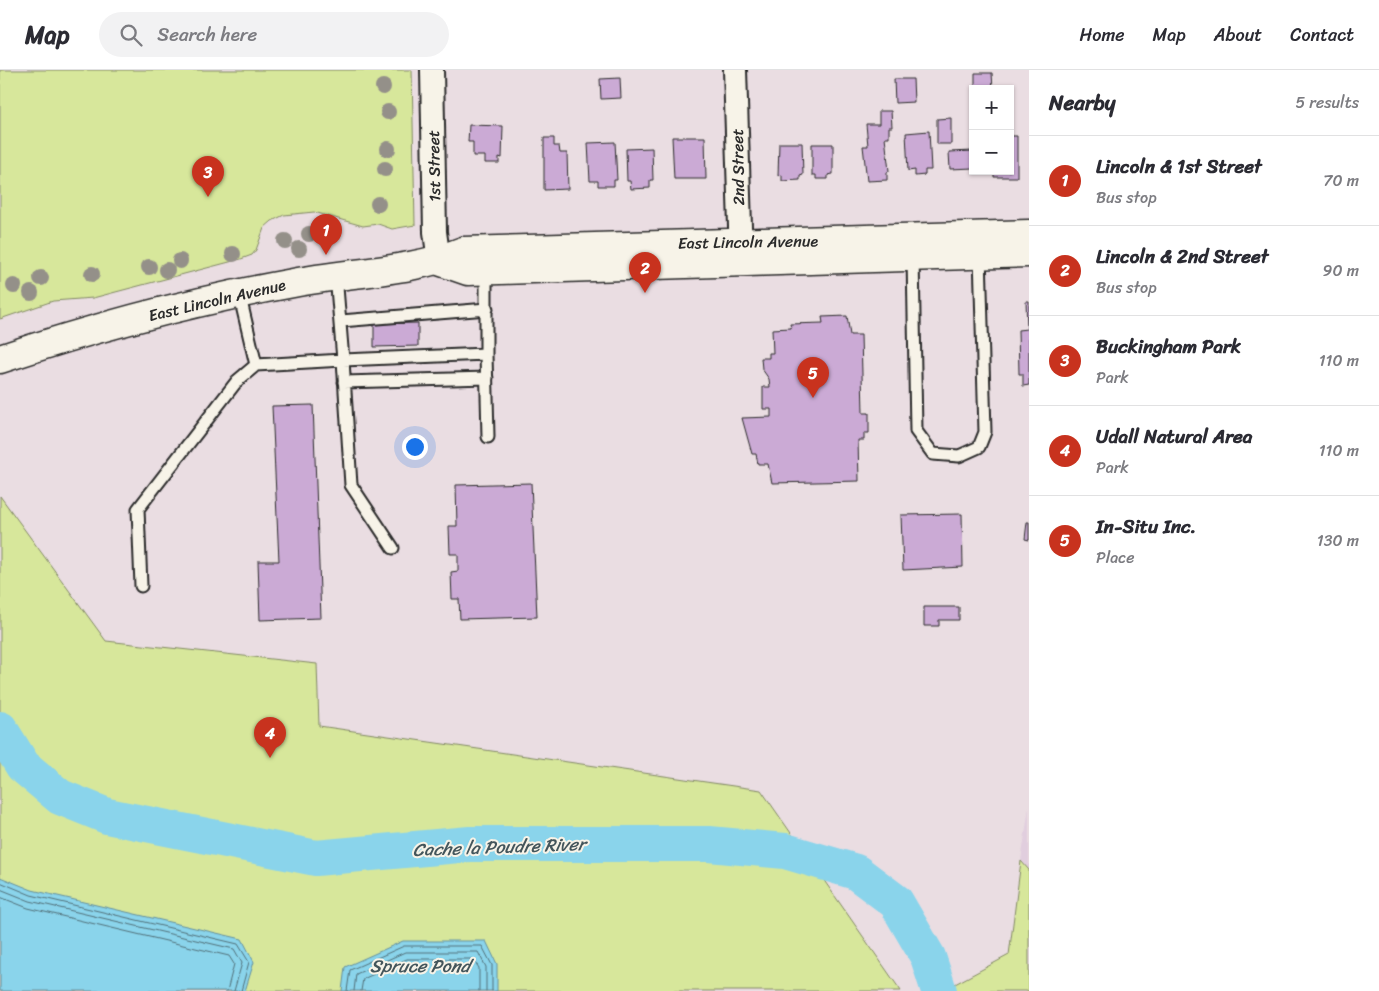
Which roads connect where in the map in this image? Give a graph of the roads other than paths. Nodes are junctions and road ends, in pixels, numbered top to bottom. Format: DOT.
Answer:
graph roads {
  1 [pos="432,70"];
  2 [pos="735,70"];
  3 [pos="1029,234"];
  4 [pos="980,245"];
  5 [pos="913,248"];
  6 [pos="741,253"];
  7 [pos="1029,253"];
  8 [pos="439,261"];
  9 [pos="486,271"];
  10 [pos="336,275"];
  11 [pos="238,294"];
  12 [pos="487,309"];
  13 [pos="341,321"];
  14 [pos="486,354"];
  15 [pos="0,359"];
  16 [pos="343,360"];
  17 [pos="256,365"];
  18 [pos="487,378"];
  19 [pos="344,382"];
  20 [pos="488,437"];
  21 [pos="393,548"];
  22 [pos="141,586"];
  1 -- 8 [label="street, 1st Street"];
  2 -- 6 [label="street, 2nd Street"];
  3 -- 4 [label="street, East Lincoln Avenue"];
  4 -- 5 [label="street, East Lincoln Avenue"];
  4 -- 5 [label="lane"];
  4 -- 7 [label="street, East Lincoln Avenue"];
  5 -- 6 [label="street, East Lincoln Avenue"];
  6 -- 8 [label="street, East Lincoln Avenue"];
  6 -- 9 [label="street, East Lincoln Avenue"];
  8 -- 9 [label="street, East Lincoln Avenue"];
  8 -- 10 [label="street, East Lincoln Avenue"];
  9 -- 12 [label="lane"];
  10 -- 11 [label="street, East Lincoln Avenue"];
  10 -- 13 [label="lane"];
  11 -- 15 [label="street, East Lincoln Avenue"];
  11 -- 17 [label="lane"];
  12 -- 13 [label="lane"];
  12 -- 14 [label="lane"];
  13 -- 16 [label="lane"];
  14 -- 16 [label="lane"];
  14 -- 18 [label="lane"];
  16 -- 17 [label="lane"];
  16 -- 19 [label="lane"];
  17 -- 22 [label="lane"];
  18 -- 19 [label="lane"];
  18 -- 20 [label="lane"];
  19 -- 21 [label="lane"];
}
